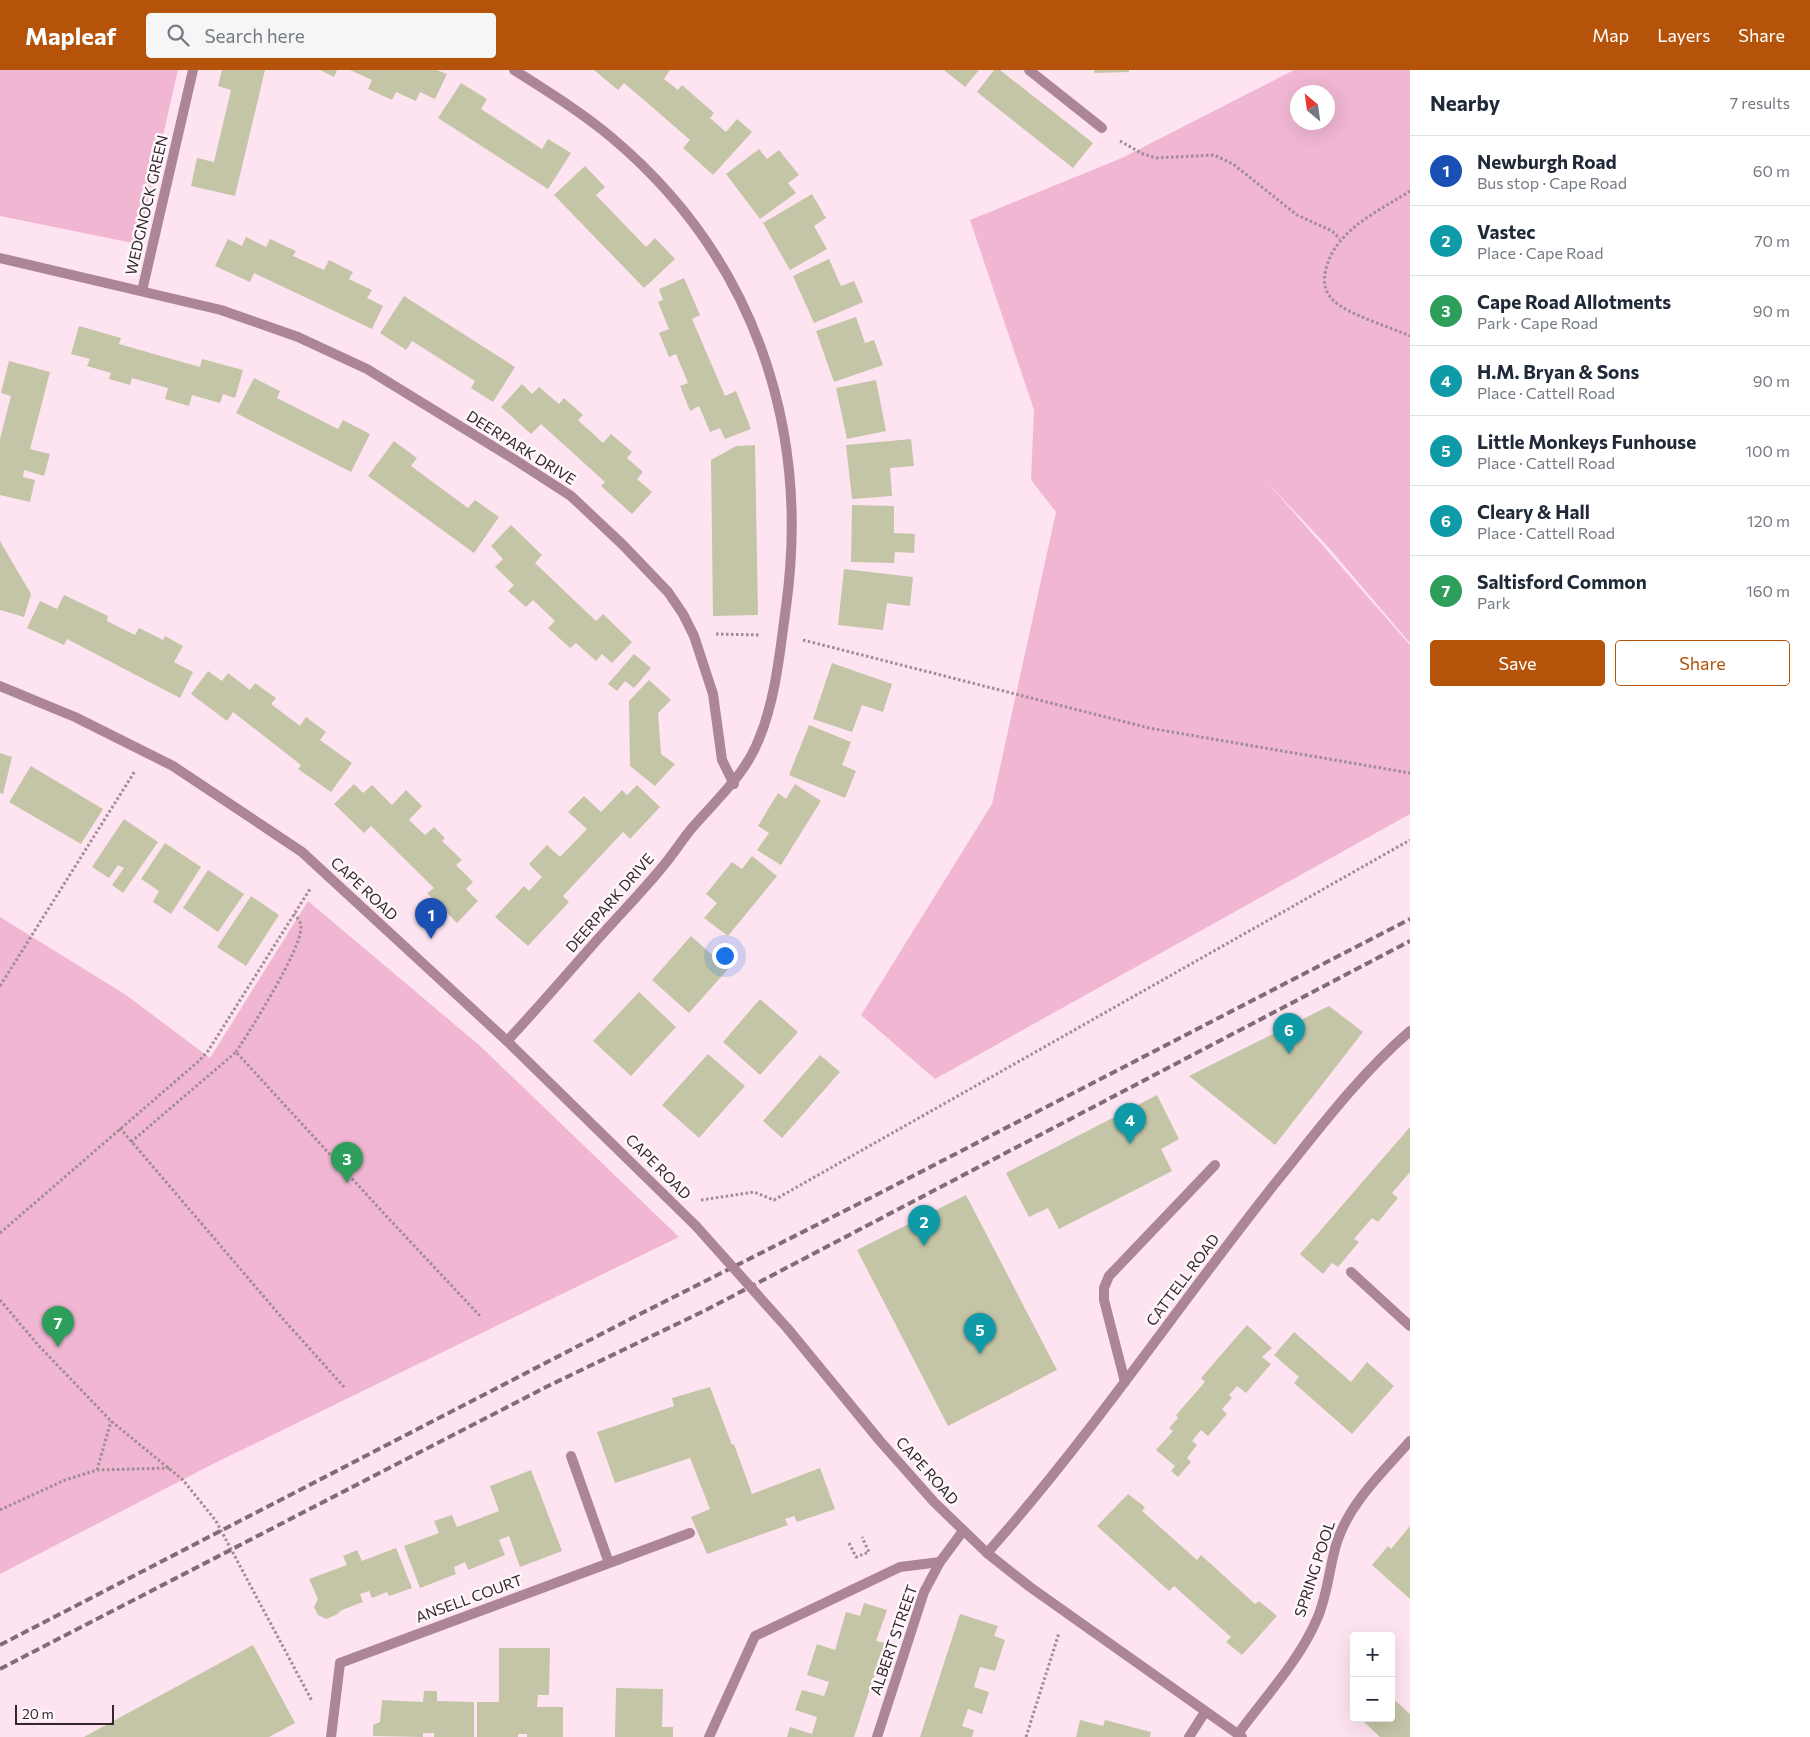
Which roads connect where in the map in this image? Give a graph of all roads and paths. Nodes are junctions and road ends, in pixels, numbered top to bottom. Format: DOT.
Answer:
graph roads {
  1 [pos="193,70"];
  2 [pos="514,70"];
  3 [pos="1029,70"];
  4 [pos="1102,128"];
  5 [pos="1410,191"];
  6 [pos="1340,239"];
  7 [pos="0,258"];
  8 [pos="142,291"];
  9 [pos="1410,336"];
  10 [pos="782,635"];
  11 [pos="694,636"];
  12 [pos="0,686"];
  13 [pos="145,752"];
  14 [pos="1410,773"];
  15 [pos="734,784"];
  16 [pos="1410,840"];
  17 [pos="323,870"];
  18 [pos="294,914"];
  19 [pos="0,986"];
  20 [pos="1410,1031"];
  21 [pos="506,1041"];
  22 [pos="236,1052"];
  23 [pos="120,1128"];
  24 [pos="131,1142"];
  25 [pos="1215,1165"];
  26 [pos="701,1200"];
  27 [pos="0,1233"];
  28 [pos="1351,1272"];
  29 [pos="0,1300"];
  30 [pos="480,1316"];
  31 [pos="1410,1326"];
  32 [pos="1125,1382"];
  33 [pos="345,1388"];
  34 [pos="111,1421"];
  35 [pos="1410,1441"];
  36 [pos="572,1456"];
  37 [pos="170,1468"];
  38 [pos="98,1470"];
  39 [pos="0,1510"];
  40 [pos="963,1531"];
  41 [pos="690,1533"];
  42 [pos="862,1537"];
  43 [pos="849,1543"];
  44 [pos="987,1553"];
  45 [pos="940,1562"];
  46 [pos="609,1563"];
  47 [pos="1052,1649"];
  48 [pos="1205,1712"];
  49 [pos="1240,1736"];
  50 [pos="331,1737"];
  51 [pos="709,1737"];
  52 [pos="877,1737"];
  53 [pos="1026,1737"];
  54 [pos="1190,1737"];
  1 -- 8 [label="street, WEDGNOCK GREEN"];
  2 -- 10 [label="street, DEERPARK DRIVE"];
  3 -- 4 [label="street"];
  4 -- 6 [label="path"];
  5 -- 6 [label="path"];
  6 -- 9 [label="path"];
  7 -- 8 [label="street, WEDGNOCK GREEN"];
  8 -- 11 [label="street, DEERPARK DRIVE"];
  10 -- 11 [label="path"];
  10 -- 14 [label="path"];
  10 -- 15 [label="street, DEERPARK DRIVE"];
  11 -- 15 [label="street, DEERPARK DRIVE"];
  12 -- 13 [label="street, CAPE ROAD"];
  13 -- 17 [label="street, CAPE ROAD"];
  13 -- 19 [label="path"];
  15 -- 21 [label="street, DEERPARK DRIVE"];
  16 -- 26 [label="path"];
  17 -- 18 [label="path"];
  17 -- 21 [label="street, CAPE ROAD"];
  18 -- 22 [label="path"];
  18 -- 23 [label="path"];
  20 -- 32 [label="street, CATTELL ROAD"];
  21 -- 40 [label="street, CAPE ROAD, bridge"];
  22 -- 24 [label="path"];
  22 -- 30 [label="path"];
  23 -- 24 [label="path"];
  23 -- 27 [label="path"];
  24 -- 33 [label="path"];
  25 -- 32 [label="street"];
  28 -- 31 [label="street"];
  29 -- 34 [label="path"];
  32 -- 44 [label="street, CATTELL ROAD"];
  34 -- 37 [label="path"];
  34 -- 38 [label="path"];
  35 -- 49 [label="street, SPRING POOL"];
  36 -- 46 [label="street"];
  37 -- 38 [label="path"];
  37 -- 50 [label="path"];
  38 -- 39 [label="path"];
  40 -- 44 [label="street, CAPE ROAD"];
  40 -- 45 [label="street, ALBERT STREET"];
  41 -- 46 [label="street, ANSELL COURT"];
  42 -- 43 [label="path"];
  44 -- 48 [label="street, CAPE ROAD"];
  45 -- 51 [label="street"];
  45 -- 52 [label="street, ALBERT STREET"];
  46 -- 50 [label="street, ANSELL COURT"];
  47 -- 53 [label="path"];
  48 -- 49 [label="street, CAPE ROAD"];
  48 -- 54 [label="street"];
}
